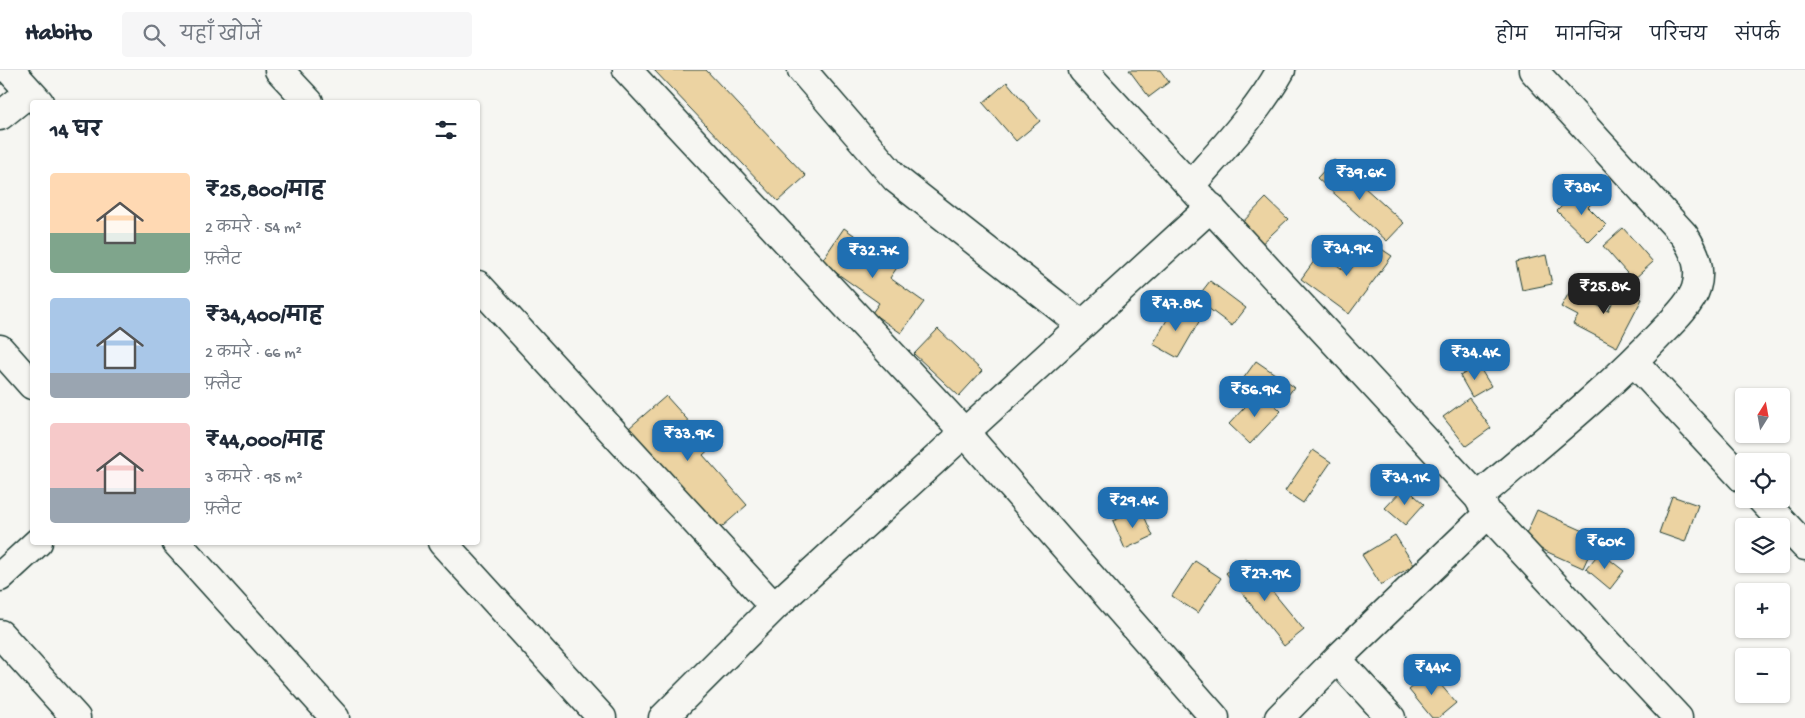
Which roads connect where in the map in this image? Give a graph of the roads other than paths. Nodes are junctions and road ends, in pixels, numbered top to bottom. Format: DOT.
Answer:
graph roads {
  1 [pos="10,70"];
  2 [pos="280,70"];
  3 [pos="627,70"];
  4 [pos="802,70"];
  5 [pos="1083,70"];
  6 [pos="1281,70"];
  7 [pos="1533,70"];
  8 [pos="35,97"];
  9 [pos="308,100"];
  10 [pos="0,116"];
  11 [pos="1191,185"];
  12 [pos="1211,207"];
  13 [pos="480,287"];
  14 [pos="1082,325"];
  15 [pos="0,349"];
  16 [pos="1634,362"];
  17 [pos="30,382"];
  18 [pos="965,432"];
  19 [pos="1735,470"];
  20 [pos="1483,505"];
  21 [pos="1769,508"];
  22 [pos="35,545"];
  23 [pos="179,545"];
  24 [pos="445,545"];
  25 [pos="1805,546"];
  26 [pos="0,576"];
  27 [pos="774,607"];
  28 [pos="0,634"];
  29 [pos="1337,659"];
  30 [pos="76,718"];
  31 [pos="334,718"];
  32 [pos="602,718"];
  33 [pos="664,718"];
  34 [pos="1214,718"];
  35 [pos="1279,718"];
  36 [pos="1391,718"];
  37 [pos="1678,718"];
  1 -- 8 [label="street"];
  2 -- 9 [label="street"];
  3 -- 18 [label="street"];
  4 -- 14 [label="street"];
  5 -- 11 [label="street"];
  6 -- 11 [label="street"];
  7 -- 16 [label="street"];
  8 -- 10 [label="street"];
  11 -- 12 [label="street"];
  12 -- 14 [label="street"];
  12 -- 20 [label="street"];
  13 -- 27 [label="street"];
  14 -- 18 [label="street"];
  15 -- 17 [label="street"];
  16 -- 19 [label="street"];
  16 -- 20 [label="street"];
  18 -- 27 [label="street"];
  18 -- 34 [label="street"];
  20 -- 29 [label="street"];
  20 -- 37 [label="street"];
  21 -- 25 [label="street"];
  22 -- 26 [label="street"];
  23 -- 31 [label="street"];
  24 -- 32 [label="street"];
  27 -- 33 [label="street"];
  28 -- 30 [label="street"];
  29 -- 35 [label="street"];
  29 -- 36 [label="street"];
}
